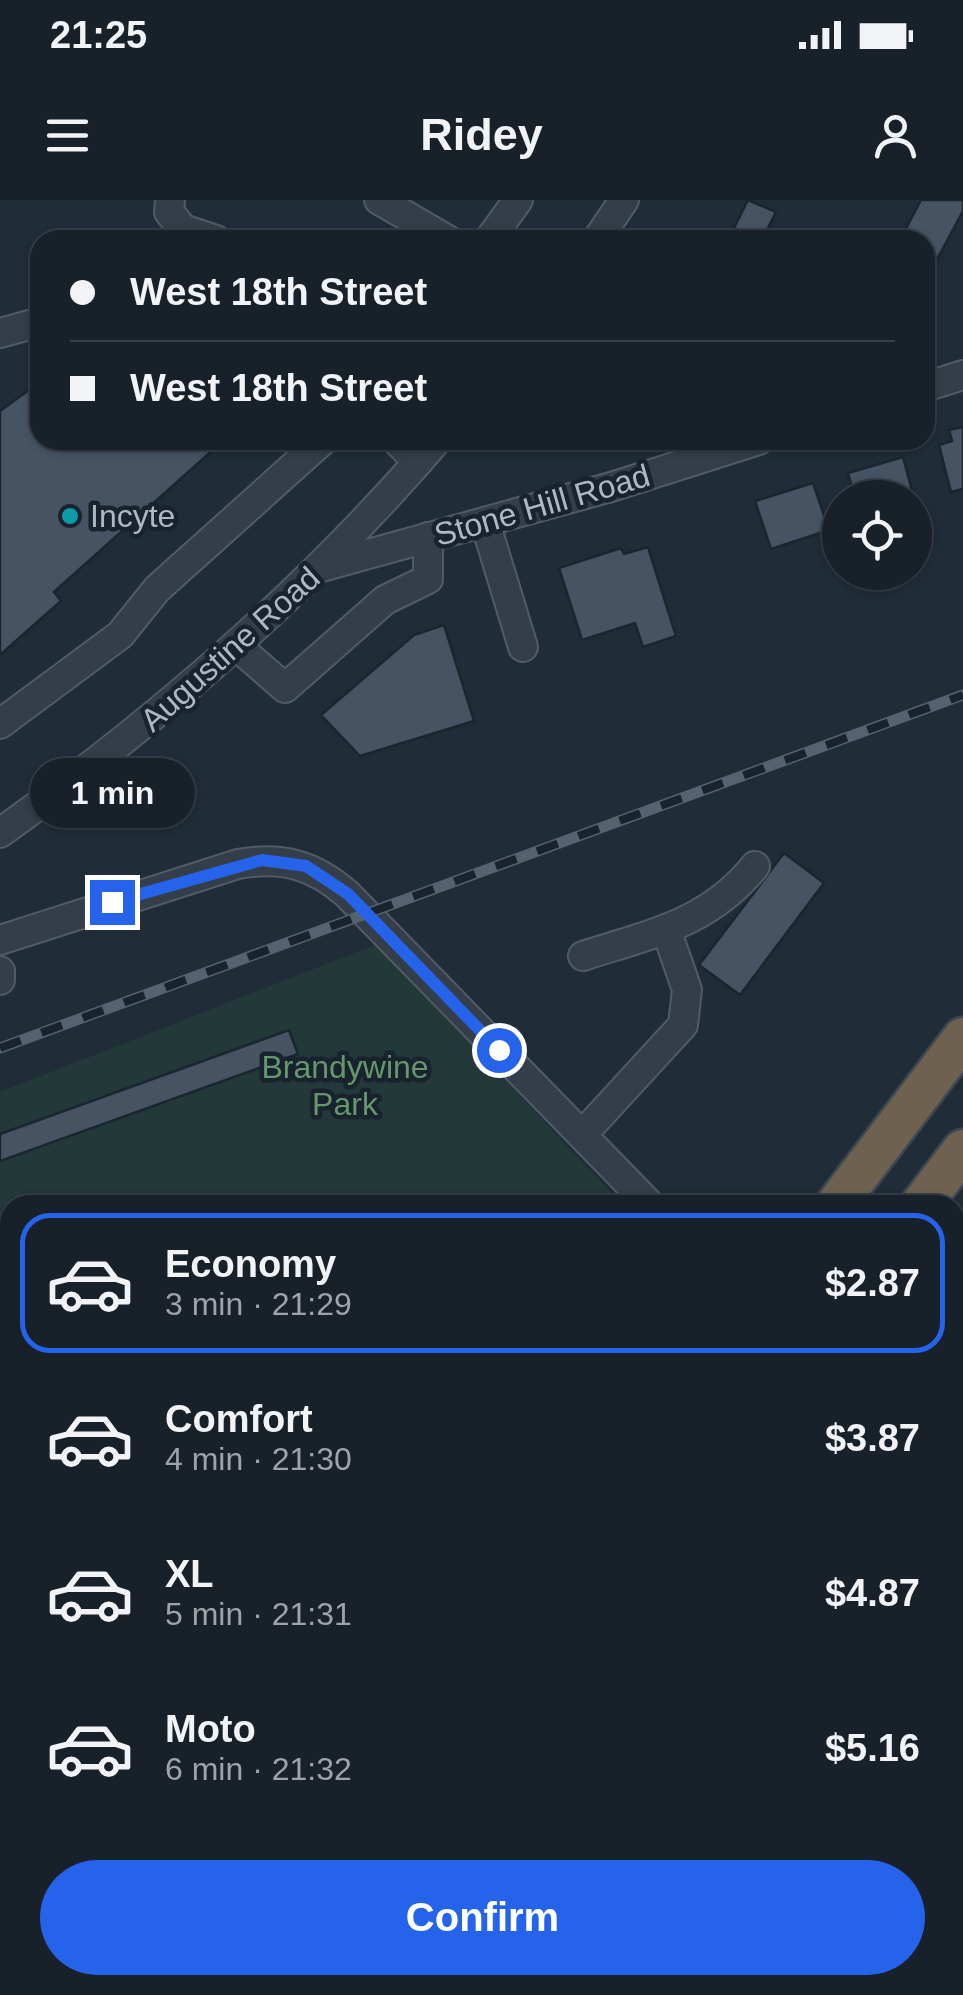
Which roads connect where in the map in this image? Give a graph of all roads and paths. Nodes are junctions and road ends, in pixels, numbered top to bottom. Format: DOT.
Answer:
graph roads {
  1 [pos="170,200"];
  2 [pos="379,200"];
  3 [pos="518,200"];
  4 [pos="624,200"];
  5 [pos="186,230"];
  6 [pos="431,230"];
  7 [pos="496,230"];
  8 [pos="603,230"];
  9 [pos="30,325"];
  10 [pos="0,333"];
  11 [pos="963,375"];
  12 [pos="935,384"];
  13 [pos="311,450"];
  14 [pos="406,450"];
  15 [pos="428,450"];
  16 [pos="726,450"];
  17 [pos="418,462"];
  18 [pos="485,522"];
  19 [pos="428,537"];
  20 [pos="323,566"];
  21 [pos="238,647"];
  22 [pos="523,647"];
  23 [pos="3,721"];
  24 [pos="0,834"];
  25 [pos="755,866"];
  26 [pos="666,929"];
  27 [pos="0,940"];
  28 [pos="582,956"];
  29 [pos="0,971"];
  30 [pos="0,980"];
  31 [pos="963,1038"];
  32 [pos="582,1134"];
  33 [pos="963,1150"];
  34 [pos="963,1172"];
  35 [pos="635,1195"];
  36 [pos="844,1195"];
  37 [pos="931,1195"];
  38 [pos="936,1195"];
  1 -- 5 [label="street"];
  2 -- 6 [label="street"];
  3 -- 7 [label="street"];
  4 -- 8 [label="street"];
  9 -- 10 [label="street"];
  11 -- 12 [label="street"];
  13 -- 23 [label="street"];
  14 -- 17 [label="street"];
  15 -- 17 [label="street, Augustine Road"];
  16 -- 18 [label="street, Stone Hill Road"];
  17 -- 20 [label="street, Augustine Road"];
  18 -- 19 [label="street, Stone Hill Road"];
  18 -- 22 [label="street"];
  19 -- 20 [label="street, Stone Hill Road"];
  19 -- 21 [label="street"];
  20 -- 21 [label="street, Augustine Road"];
  21 -- 24 [label="street, Augustine Road"];
  25 -- 26 [label="street"];
  26 -- 28 [label="street"];
  26 -- 32 [label="street"];
  27 -- 32 [label="street"];
  29 -- 30 [label="street"];
  31 -- 36 [label="highway"];
  32 -- 35 [label="street"];
  33 -- 37 [label="highway"];
  34 -- 38 [label="highway"];
}
